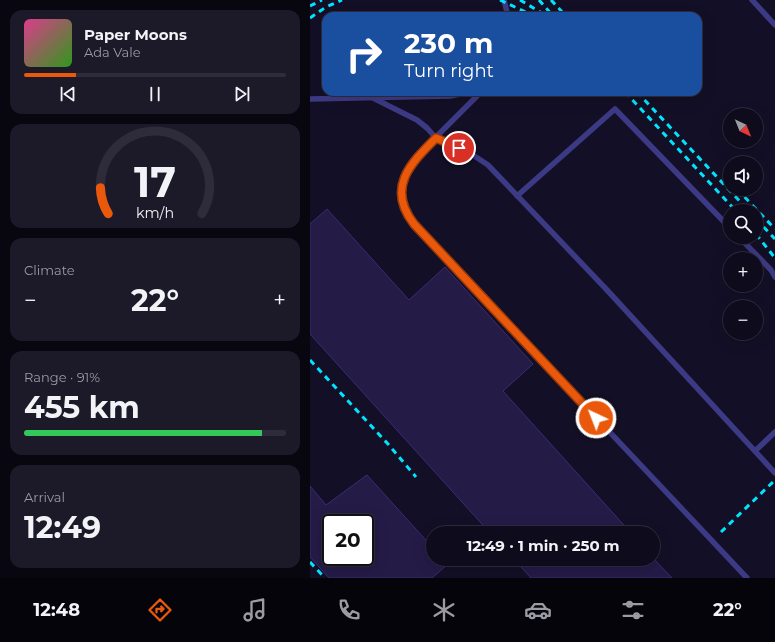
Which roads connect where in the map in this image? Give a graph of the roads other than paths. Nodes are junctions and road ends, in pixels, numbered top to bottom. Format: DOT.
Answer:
graph roads {
  1 [pos="504,0"];
  2 [pos="752,0"];
  3 [pos="507,12"];
  4 [pos="775,25"];
  5 [pos="450,96"];
  6 [pos="477,96"];
  7 [pos="371,97"];
  8 [pos="310,99"];
  9 [pos="436,138"];
  10 [pos="517,196"];
  11 [pos="723,221"];
  12 [pos="746,244"];
  13 [pos="775,277"];
  14 [pos="775,432"];
  15 [pos="755,451"];
  16 [pos="775,473"];
  17 [pos="747,578"];
  1 -- 3 [label="lane"];
  2 -- 4 [label="lane"];
  5 -- 7 [label="lane"];
  6 -- 9 [label="lane"];
  7 -- 8 [label="lane"];
  7 -- 9 [label="lane"];
  9 -- 10 [label="lane"];
  9 -- 17 [label="lane"];
  10 -- 11 [label="lane"];
  10 -- 15 [label="lane"];
  12 -- 13 [label="lane"];
  14 -- 15 [label="lane"];
  15 -- 16 [label="lane"];
}
